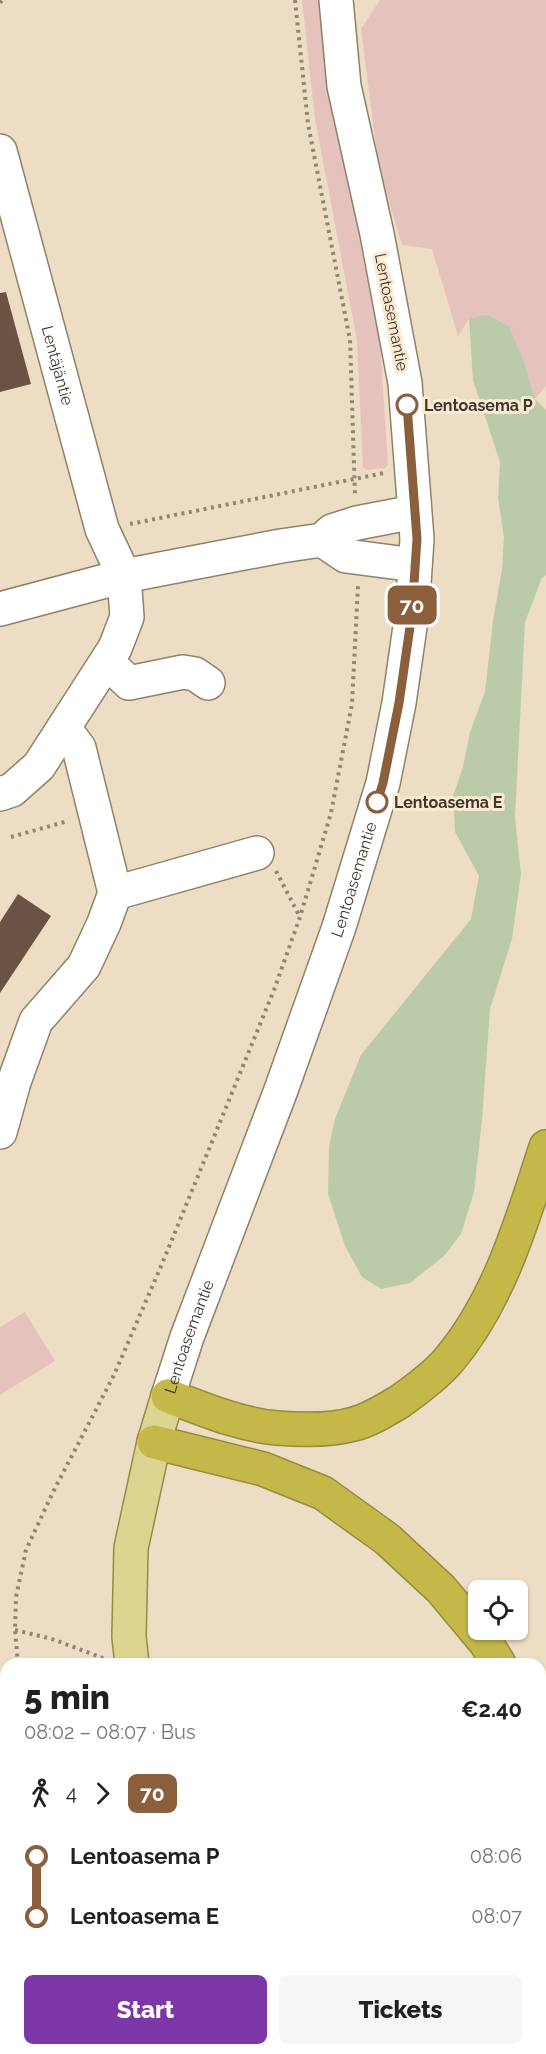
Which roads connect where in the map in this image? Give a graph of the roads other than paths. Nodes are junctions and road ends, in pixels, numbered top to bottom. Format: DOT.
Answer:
graph roads {
  1 [pos="336,0"];
  2 [pos="0,151"];
  3 [pos="414,512"];
  4 [pos="322,540"];
  5 [pos="415,565"];
  6 [pos="124,576"];
  7 [pos="0,609"];
  8 [pos="107,662"];
  9 [pos="208,683"];
  10 [pos="64,728"];
  11 [pos="0,794"];
  12 [pos="257,853"];
  13 [pos="116,893"];
  14 [pos="0,1132"];
  15 [pos="546,1147"];
  16 [pos="168,1396"];
  17 [pos="154,1442"];
  18 [pos="123,1658"];
  19 [pos="495,1658"];
  1 -- 3 [label="street, Lentoasemantie"];
  2 -- 6 [label="street, Lentäjäntie"];
  3 -- 4 [label="street"];
  3 -- 5 [label="street, Lentoasemantie"];
  4 -- 5 [label="street"];
  4 -- 6 [label="street"];
  5 -- 16 [label="street, Lentoasemantie"];
  6 -- 7 [label="street"];
  6 -- 8 [label="street"];
  8 -- 9 [label="street"];
  8 -- 10 [label="street"];
  10 -- 11 [label="street"];
  10 -- 13 [label="street"];
  12 -- 13 [label="street"];
  13 -- 14 [label="street"];
  15 -- 16 [label="highway"];
  16 -- 17 [label="main road, Lentoasemantie"];
  17 -- 18 [label="main road, Lentoasemantie"];
  17 -- 19 [label="highway"];
}
